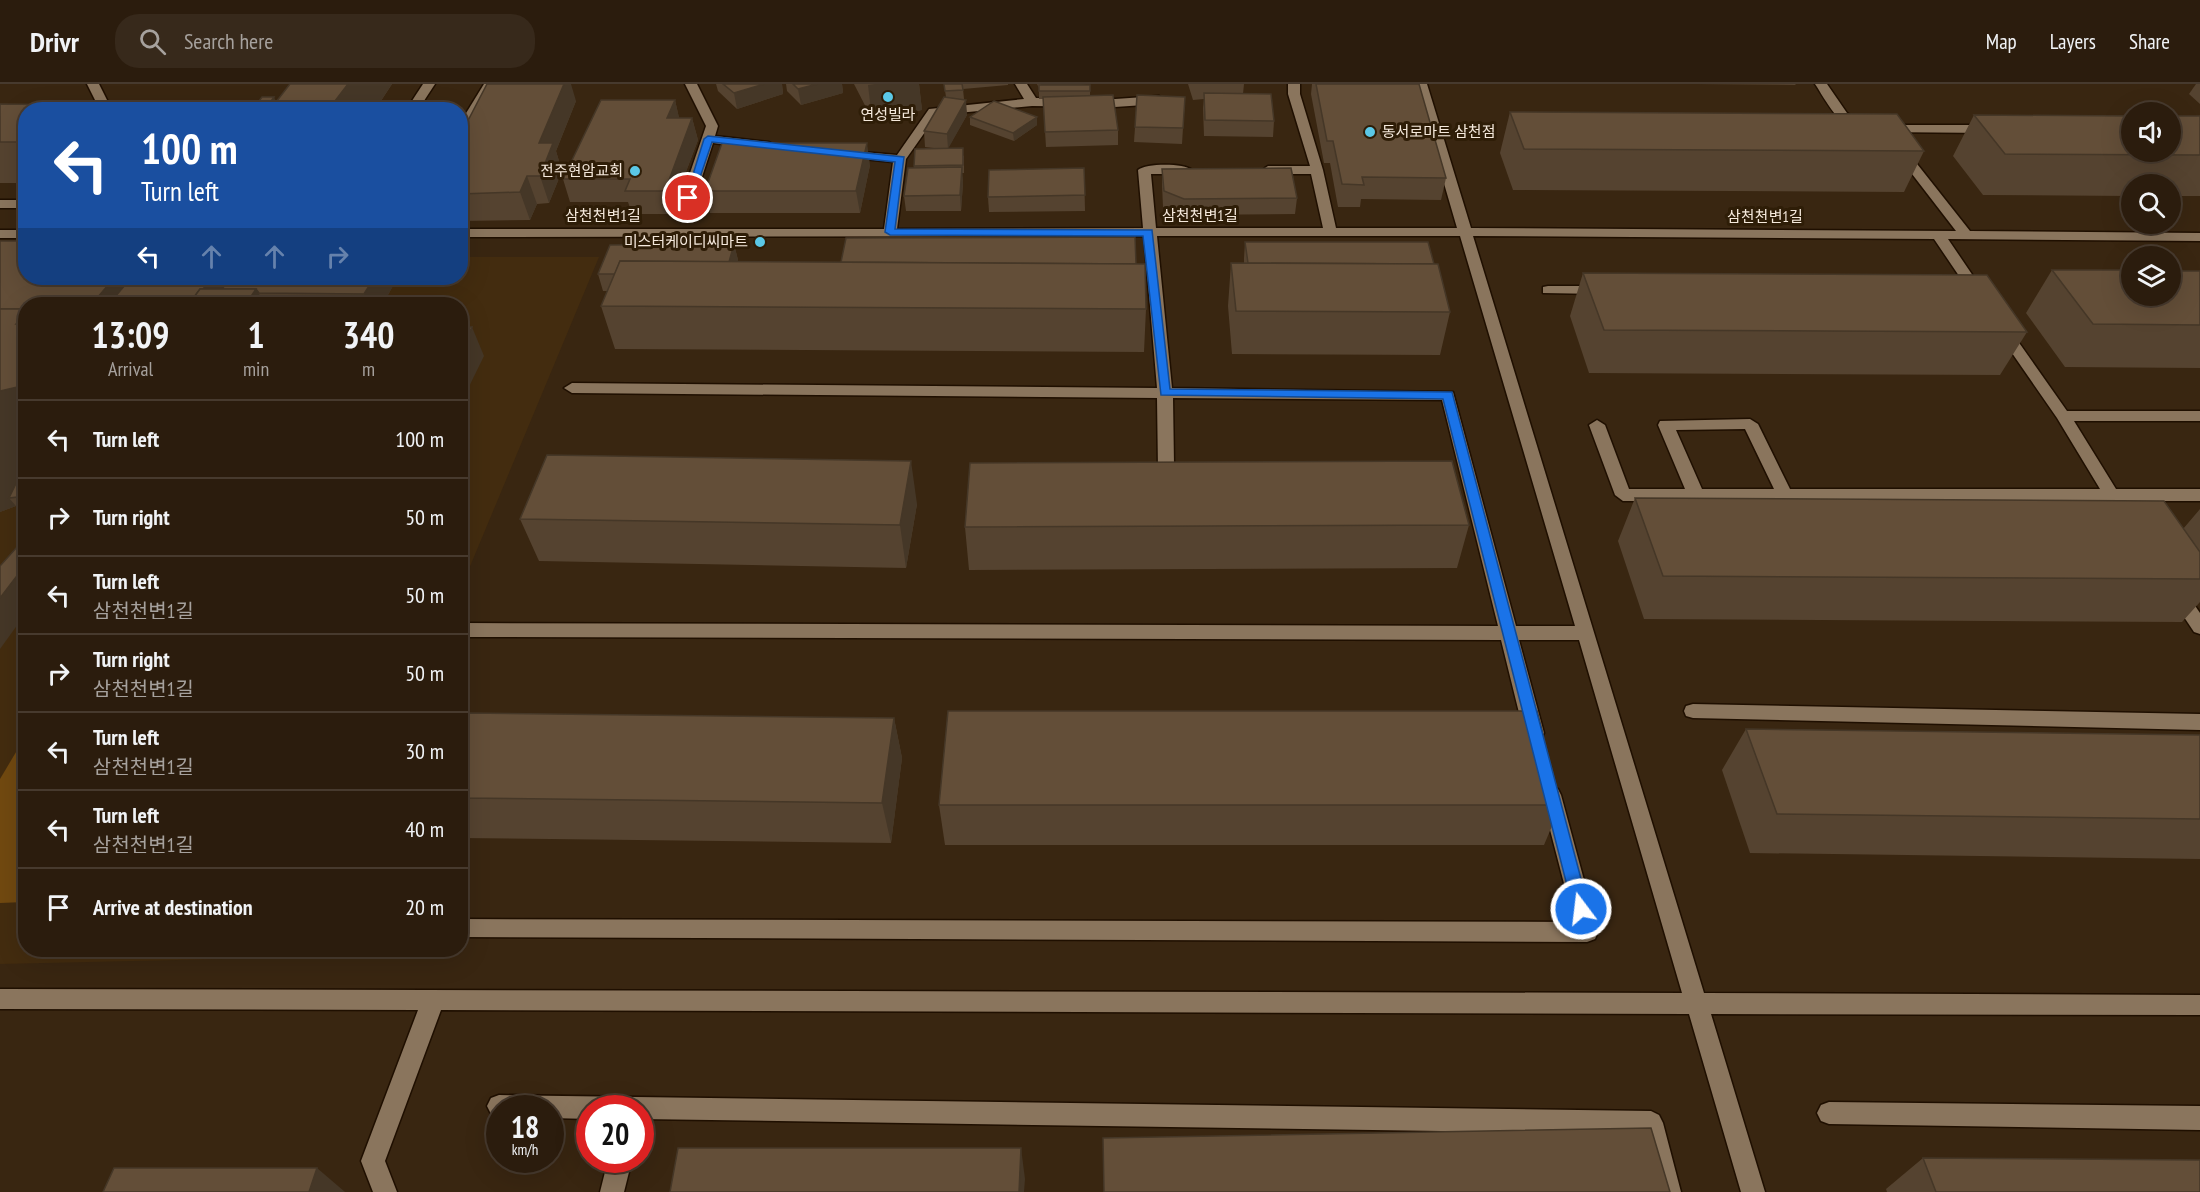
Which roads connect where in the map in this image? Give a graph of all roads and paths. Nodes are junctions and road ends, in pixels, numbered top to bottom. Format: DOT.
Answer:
graph roads {
  1 [pos="93,84"];
  2 [pos="429,84"];
  3 [pos="490,84"];
  4 [pos="691,84"];
  5 [pos="1022,84"];
  6 [pos="1294,84"];
  7 [pos="1421,84"];
  8 [pos="1821,84"];
  9 [pos="1168,100"];
  10 [pos="102,102"];
  11 [pos="417,102"];
  12 [pos="1032,102"];
  13 [pos="468,121"];
  14 [pos="1839,129"];
  15 [pos="1862,129"];
  16 [pos="2003,129"];
  17 [pos="708,139"];
  18 [pos="787,147"];
  19 [pos="832,152"];
  20 [pos="900,159"];
  21 [pos="1202,170"];
  22 [pos="1260,170"];
  23 [pos="1317,170"];
  24 [pos="0,204"];
  25 [pos="18,204"];
  26 [pos="682,217"];
  27 [pos="890,232"];
  28 [pos="1330,232"];
  29 [pos="1466,232"];
  30 [pos="468,233"];
  31 [pos="1148,233"];
  32 [pos="0,234"];
  33 [pos="18,234"];
  34 [pos="1938,235"];
  35 [pos="1966,235"];
  36 [pos="2200,237"];
  37 [pos="1548,290"];
  38 [pos="1619,291"];
  39 [pos="572,388"];
  40 [pos="1165,392"];
  41 [pos="2063,416"];
  42 [pos="2200,416"];
  43 [pos="1597,424"];
  44 [pos="1201,470"];
  45 [pos="1696,495"];
  46 [pos="1785,495"];
  47 [pos="2111,495"];
  48 [pos="2200,495"];
  49 [pos="2124,514"];
  50 [pos="2168,580"];
  51 [pos="2200,627"];
  52 [pos="468,630"];
  53 [pos="1508,633"];
  54 [pos="1586,633"];
  55 [pos="1693,711"];
  56 [pos="2200,722"];
  57 [pos="1538,748"];
  58 [pos="1544,771"];
  59 [pos="468,928"];
  60 [pos="0,999"];
  61 [pos="433,1001"];
  62 [pos="1697,1004"];
  63 [pos="2200,1005"];
  64 [pos="654,1108"];
  65 [pos="1829,1113"];
  66 [pos="2200,1118"];
  67 [pos="617,1173"];
  68 [pos="385,1192"];
  69 [pos="612,1192"];
  70 [pos="1669,1192"];
  71 [pos="1753,1192"];
  1 -- 10 [label="street"];
  2 -- 11 [label="street"];
  3 -- 13 [label="street"];
  4 -- 17 [label="street"];
  5 -- 12 [label="street"];
  6 -- 23 [label="street"];
  7 -- 29 [label="street"];
  8 -- 15 [label="street"];
  9 -- 12 [label="street"];
  12 -- 20 [label="street"];
  14 -- 15 [label="street"];
  15 -- 16 [label="street"];
  15 -- 35 [label="street"];
  17 -- 18 [label="street"];
  17 -- 26 [label="street"];
  19 -- 20 [label="street"];
  20 -- 27 [label="street"];
  21 -- 31 [label="street"];
  22 -- 23 [label="street"];
  23 -- 28 [label="street"];
  24 -- 25 [label="street"];
  27 -- 30 [label="street, 삼천천변1길"];
  27 -- 31 [label="street, 삼천천변1길"];
  28 -- 29 [label="street, 삼천천변1길"];
  28 -- 31 [label="street, 삼천천변1길"];
  29 -- 34 [label="street, 삼천천변1길"];
  29 -- 54 [label="street"];
  31 -- 40 [label="street"];
  32 -- 33 [label="street"];
  34 -- 35 [label="street, 삼천천변1길"];
  34 -- 41 [label="street"];
  35 -- 36 [label="street, 삼천천변1길"];
  37 -- 38 [label="street"];
  39 -- 40 [label="street"];
  40 -- 44 [label="street"];
  40 -- 53 [label="street"];
  41 -- 42 [label="street"];
  41 -- 47 [label="street"];
  43 -- 45 [label="street"];
  45 -- 46 [label="street"];
  45 -- 46 [label="street"];
  46 -- 47 [label="street"];
  47 -- 48 [label="street"];
  47 -- 49 [label="street"];
  50 -- 51 [label="street"];
  52 -- 53 [label="street"];
  53 -- 54 [label="street"];
  53 -- 57 [label="street"];
  54 -- 62 [label="street"];
  55 -- 56 [label="street"];
  58 -- 59 [label="street"];
  60 -- 61 [label="street"];
  61 -- 62 [label="street"];
  61 -- 68 [label="street"];
  62 -- 63 [label="street"];
  62 -- 71 [label="street"];
  64 -- 70 [label="street"];
  65 -- 66 [label="street"];
  67 -- 69 [label="street"];
}
